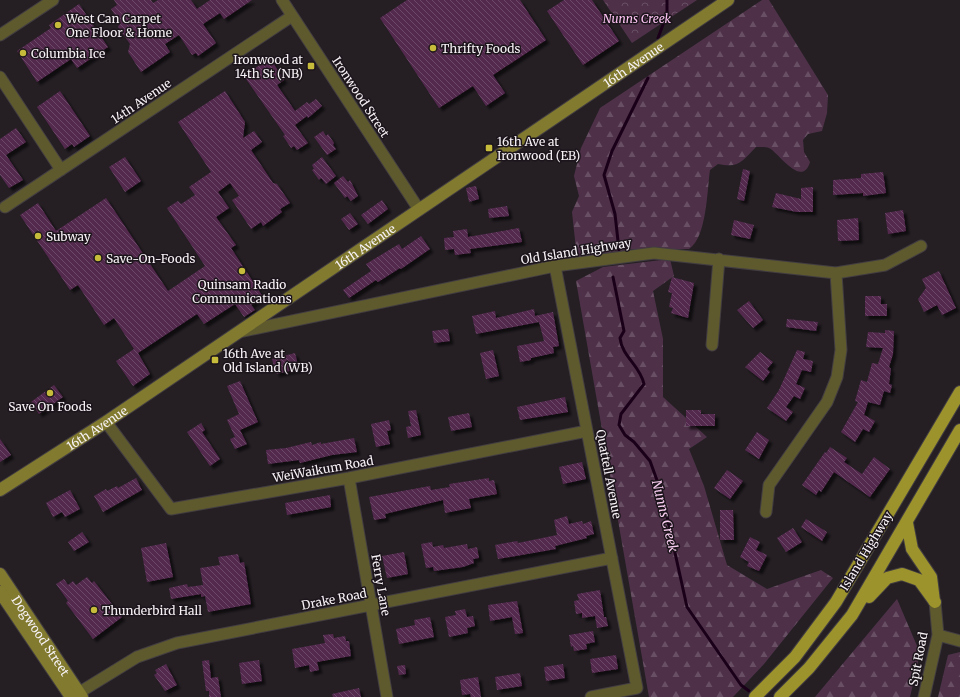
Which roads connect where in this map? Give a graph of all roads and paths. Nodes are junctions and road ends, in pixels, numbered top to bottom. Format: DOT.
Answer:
graph roads {
  1 [pos="52,0"];
  2 [pos="282,0"];
  3 [pos="728,0"];
  4 [pos="292,16"];
  5 [pos="0,35"];
  6 [pos="0,77"];
  7 [pos="61,170"];
  8 [pos="5,207"];
  9 [pos="418,208"];
  10 [pos="921,246"];
  11 [pos="719,259"];
  12 [pos="555,266"];
  13 [pos="836,273"];
  14 [pos="235,333"];
  15 [pos="712,345"];
  16 [pos="960,392"];
  17 [pos="106,422"];
  18 [pos="960,430"];
  19 [pos="587,431"];
  20 [pos="349,478"];
  21 [pos="0,490"];
  22 [pos="766,512"];
  23 [pos="907,522"];
  24 [pos="612,558"];
  25 [pos="0,574"];
  26 [pos="0,592"];
  27 [pos="935,602"];
  28 [pos="371,605"];
  29 [pos="852,615"];
  30 [pos="938,634"];
  31 [pos="960,641"];
  32 [pos="76,696"];
  33 [pos="387,697"];
  34 [pos="591,697"];
  35 [pos="755,697"];
  36 [pos="780,697"];
  37 [pos="924,697"];
  1 -- 5 [label="street"];
  2 -- 4 [label="street, Ironwood Street"];
  3 -- 9 [label="street, 16th Avenue"];
  4 -- 7 [label="street, 14th Avenue"];
  4 -- 9 [label="street, Ironwood Street"];
  6 -- 7 [label="street"];
  7 -- 8 [label="street, 14th Avenue"];
  9 -- 14 [label="street, 16th Avenue"];
  10 -- 13 [label="street, Old Island Highway"];
  11 -- 12 [label="street, Old Island Highway"];
  11 -- 13 [label="street, Old Island Highway"];
  11 -- 15 [label="street"];
  12 -- 14 [label="street, Old Island Highway"];
  12 -- 19 [label="street, Quattell Avenue"];
  13 -- 22 [label="street"];
  14 -- 17 [label="street, 16th Avenue"];
  16 -- 35 [label="main road, Island Highway"];
  17 -- 20 [label="street, WeiWaikum Road"];
  17 -- 21 [label="street, 16th Avenue"];
  18 -- 23 [label="main road, Island Highway"];
  19 -- 20 [label="street, WeiWaikum Road"];
  19 -- 24 [label="street, Quattell Avenue"];
  20 -- 28 [label="street, Ferry Lane"];
  23 -- 27 [label="main road"];
  23 -- 29 [label="main road, Island Highway"];
  24 -- 28 [label="street, Drake Road"];
  24 -- 34 [label="street, Quattell Avenue"];
  25 -- 32 [label="street, Dogwood Street"];
  26 -- 32 [label="street, Dogwood Street"];
  27 -- 29 [label="main road"];
  27 -- 30 [label="street, Spit Road"];
  28 -- 32 [label="street, Drake Road"];
  28 -- 33 [label="street, Ferry Lane"];
  29 -- 36 [label="main road, Island Highway"];
  30 -- 31 [label="street"];
  30 -- 37 [label="street, Spit Road"];
}
